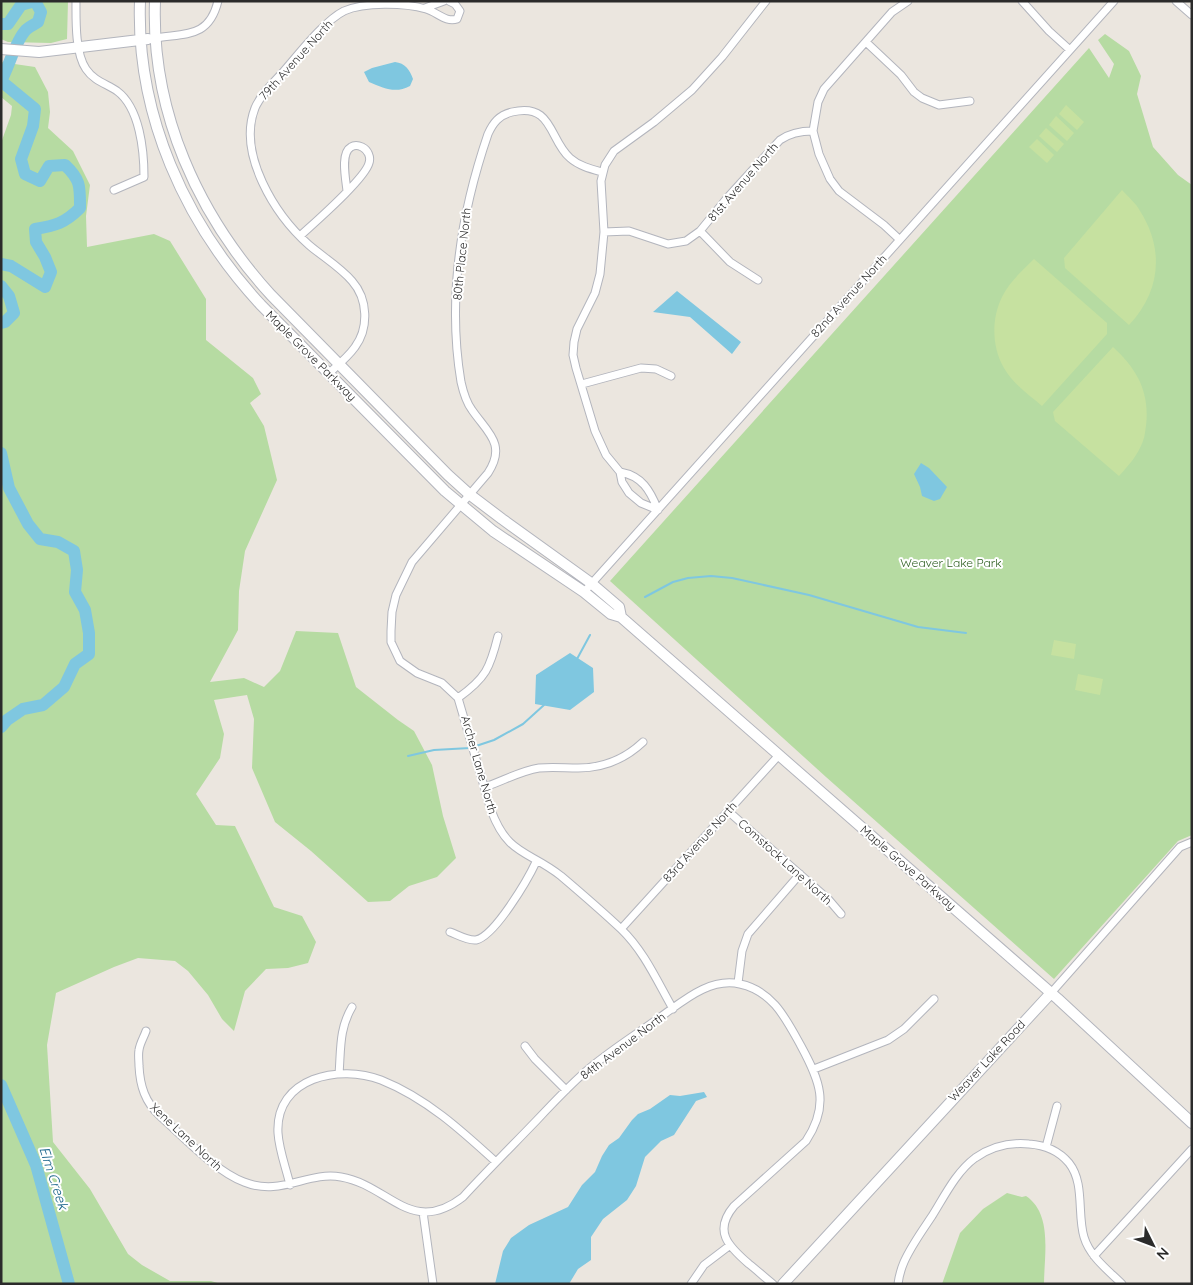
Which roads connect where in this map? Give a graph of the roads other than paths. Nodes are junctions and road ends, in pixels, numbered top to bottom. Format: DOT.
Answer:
graph roads {
  1 [pos="76,1"];
  2 [pos="140,1"];
  3 [pos="155,1"];
  4 [pos="218,1"];
  5 [pos="444,1"];
  6 [pos="448,1"];
  7 [pos="766,1"];
  8 [pos="908,1"];
  9 [pos="1022,1"];
  10 [pos="1114,1"];
  11 [pos="1176,1"];
  12 [pos="421,6"];
  13 [pos="1192,15"];
  14 [pos="156,38"];
  15 [pos="142,40"];
  16 [pos="866,42"];
  17 [pos="79,48"];
  18 [pos="1,49"];
  19 [pos="1070,50"];
  20 [pos="970,101"];
  21 [pos="813,131"];
  22 [pos="602,172"];
  23 [pos="114,190"];
  24 [pos="346,191"];
  25 [pos="700,231"];
  26 [pos="604,232"];
  27 [pos="300,236"];
  28 [pos="899,240"];
  29 [pos="758,280"];
  30 [pos="339,364"];
  31 [pos="328,374"];
  32 [pos="671,376"];
  33 [pos="582,384"];
  34 [pos="620,472"];
  35 [pos="469,494"];
  36 [pos="460,505"];
  37 [pos="658,510"];
  38 [pos="591,583"];
  39 [pos="584,592"];
  40 [pos="621,617"];
  41 [pos="498,636"];
  42 [pos="458,698"];
  43 [pos="643,742"];
  44 [pos="779,755"];
  45 [pos="485,787"];
  46 [pos="728,811"];
  47 [pos="1192,842"];
  48 [pos="536,862"];
  49 [pos="800,874"];
  50 [pos="841,914"];
  51 [pos="621,929"];
  52 [pos="450,932"];
  53 [pos="738,983"];
  54 [pos="1051,993"];
  55 [pos="934,999"];
  56 [pos="352,1007"];
  57 [pos="673,1009"];
  58 [pos="146,1031"];
  59 [pos="525,1046"];
  60 [pos="814,1070"];
  61 [pos="339,1074"];
  62 [pos="566,1090"];
  63 [pos="1056,1106"];
  64 [pos="1192,1123"];
  65 [pos="1046,1147"];
  66 [pos="1192,1149"];
  67 [pos="496,1162"];
  68 [pos="290,1185"];
  69 [pos="423,1212"];
  70 [pos="730,1246"];
  71 [pos="1094,1256"];
  72 [pos="433,1284"];
  73 [pos="691,1284"];
  74 [pos="773,1284"];
  75 [pos="784,1284"];
  76 [pos="898,1284"];
  77 [pos="1122,1284"];
  1 -- 17 [label="street"];
  2 -- 15 [label="main road, Maple Grove Parkway"];
  3 -- 14 [label="main road, Maple Grove Parkway"];
  4 -- 14 [label="street"];
  5 -- 12 [label="street, 79th Avenue North"];
  6 -- 12 [label="street, 79th Avenue North"];
  7 -- 22 [label="street"];
  8 -- 16 [label="street"];
  9 -- 19 [label="street"];
  10 -- 19 [label="street, 82nd Avenue North"];
  11 -- 13 [label="street"];
  12 -- 27 [label="street, 79th Avenue North"];
  14 -- 15 [label="main road"];
  14 -- 30 [label="main road, Maple Grove Parkway"];
  15 -- 17 [label="main road"];
  15 -- 31 [label="main road, Maple Grove Parkway"];
  16 -- 20 [label="street"];
  16 -- 21 [label="street"];
  17 -- 18 [label="main road"];
  17 -- 23 [label="street"];
  19 -- 28 [label="street, 82nd Avenue North"];
  21 -- 25 [label="street, 81st Avenue North"];
  21 -- 28 [label="street"];
  22 -- 26 [label="street"];
  22 -- 35 [label="street, 80th Place North"];
  24 -- 24 [label="street"];
  24 -- 27 [label="street"];
  25 -- 26 [label="street, 81st Avenue North"];
  25 -- 29 [label="street"];
  26 -- 33 [label="street"];
  27 -- 30 [label="street"];
  28 -- 37 [label="street, 82nd Avenue North"];
  30 -- 31 [label="street"];
  30 -- 35 [label="main road, Maple Grove Parkway"];
  31 -- 36 [label="main road, Maple Grove Parkway"];
  32 -- 33 [label="street"];
  33 -- 34 [label="street"];
  34 -- 37 [label="street"];
  34 -- 37 [label="street"];
  35 -- 36 [label="street, 80th Place North"];
  35 -- 38 [label="main road, Maple Grove Parkway"];
  36 -- 39 [label="main road, Maple Grove Parkway"];
  36 -- 42 [label="street"];
  37 -- 38 [label="street, 82nd Avenue North"];
  38 -- 39 [label="street, 82nd Avenue North"];
  38 -- 40 [label="main road, Maple Grove Parkway"];
  39 -- 40 [label="main road, Maple Grove Parkway"];
  40 -- 44 [label="main road, Maple Grove Parkway"];
  41 -- 42 [label="street"];
  42 -- 45 [label="street, Archer Lane North"];
  43 -- 45 [label="street"];
  44 -- 46 [label="street, 83rd Avenue North"];
  44 -- 54 [label="main road, Maple Grove Parkway"];
  45 -- 48 [label="street, Archer Lane North"];
  46 -- 49 [label="street, Comstock Lane North"];
  46 -- 51 [label="street, 83rd Avenue North"];
  47 -- 54 [label="street, Weaver Lake Road"];
  48 -- 51 [label="street, Archer Lane North"];
  48 -- 52 [label="street"];
  49 -- 50 [label="street, Comstock Lane North"];
  49 -- 53 [label="street"];
  51 -- 57 [label="street, Archer Lane North"];
  53 -- 57 [label="street, 84th Avenue North"];
  53 -- 60 [label="street"];
  54 -- 64 [label="main road, Maple Grove Parkway"];
  54 -- 75 [label="main road, Weaver Lake Road"];
  55 -- 60 [label="street"];
  56 -- 61 [label="street"];
  57 -- 62 [label="street, 84th Avenue North"];
  58 -- 68 [label="street, Xene Lane North"];
  59 -- 62 [label="street"];
  60 -- 70 [label="street"];
  61 -- 67 [label="street"];
  61 -- 68 [label="street"];
  62 -- 67 [label="street, 84th Avenue North"];
  63 -- 65 [label="street"];
  65 -- 71 [label="street"];
  65 -- 76 [label="street"];
  66 -- 71 [label="street"];
  67 -- 69 [label="street, 84th Avenue North"];
  68 -- 69 [label="street, Xene Lane North"];
  69 -- 72 [label="street"];
  70 -- 73 [label="street"];
  70 -- 74 [label="street"];
  71 -- 77 [label="street"];
}
